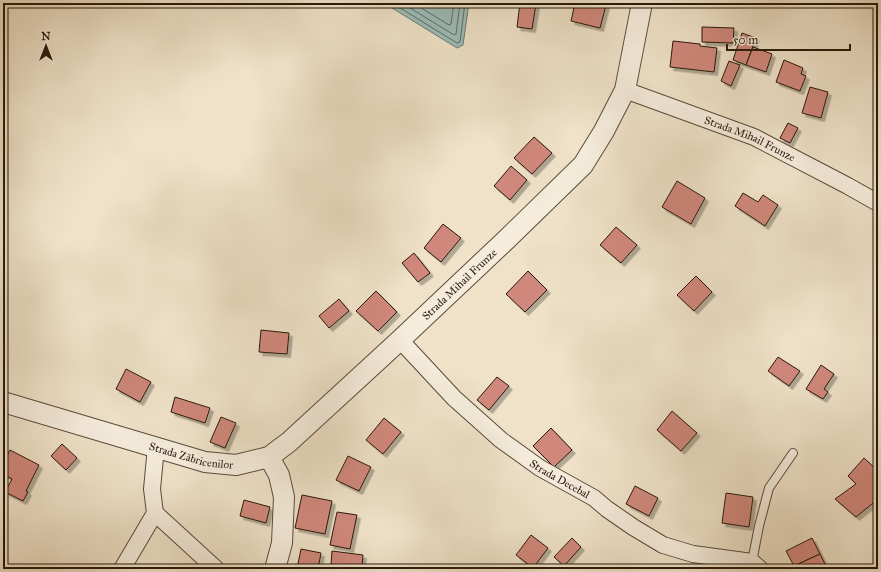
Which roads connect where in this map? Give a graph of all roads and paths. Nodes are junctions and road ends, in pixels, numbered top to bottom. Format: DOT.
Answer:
graph roads {
  1 [pos="642,3"];
  2 [pos="625,90"];
  3 [pos="878,204"];
  4 [pos="400,340"];
  5 [pos="3,402"];
  6 [pos="156,447"];
  7 [pos="794,453"];
  8 [pos="269,457"];
  9 [pos="155,513"];
  10 [pos="756,566"];
  11 [pos="122,569"];
  12 [pos="216,569"];
  13 [pos="276,569"];
  1 -- 2 [label="street, Strada Mihail Frunze"];
  2 -- 3 [label="street, Strada Mihail Frunze"];
  2 -- 4 [label="street, Strada Mihail Frunze"];
  4 -- 8 [label="street, Strada Mihail Frunze"];
  4 -- 10 [label="street, Strada Decebal"];
  5 -- 6 [label="street, Strada Zăbricenilor"];
  6 -- 8 [label="street, Strada Zăbricenilor"];
  6 -- 9 [label="street"];
  7 -- 10 [label="lane, Strada Decebal"];
  8 -- 13 [label="street"];
  9 -- 11 [label="street"];
  9 -- 12 [label="street"];
}
